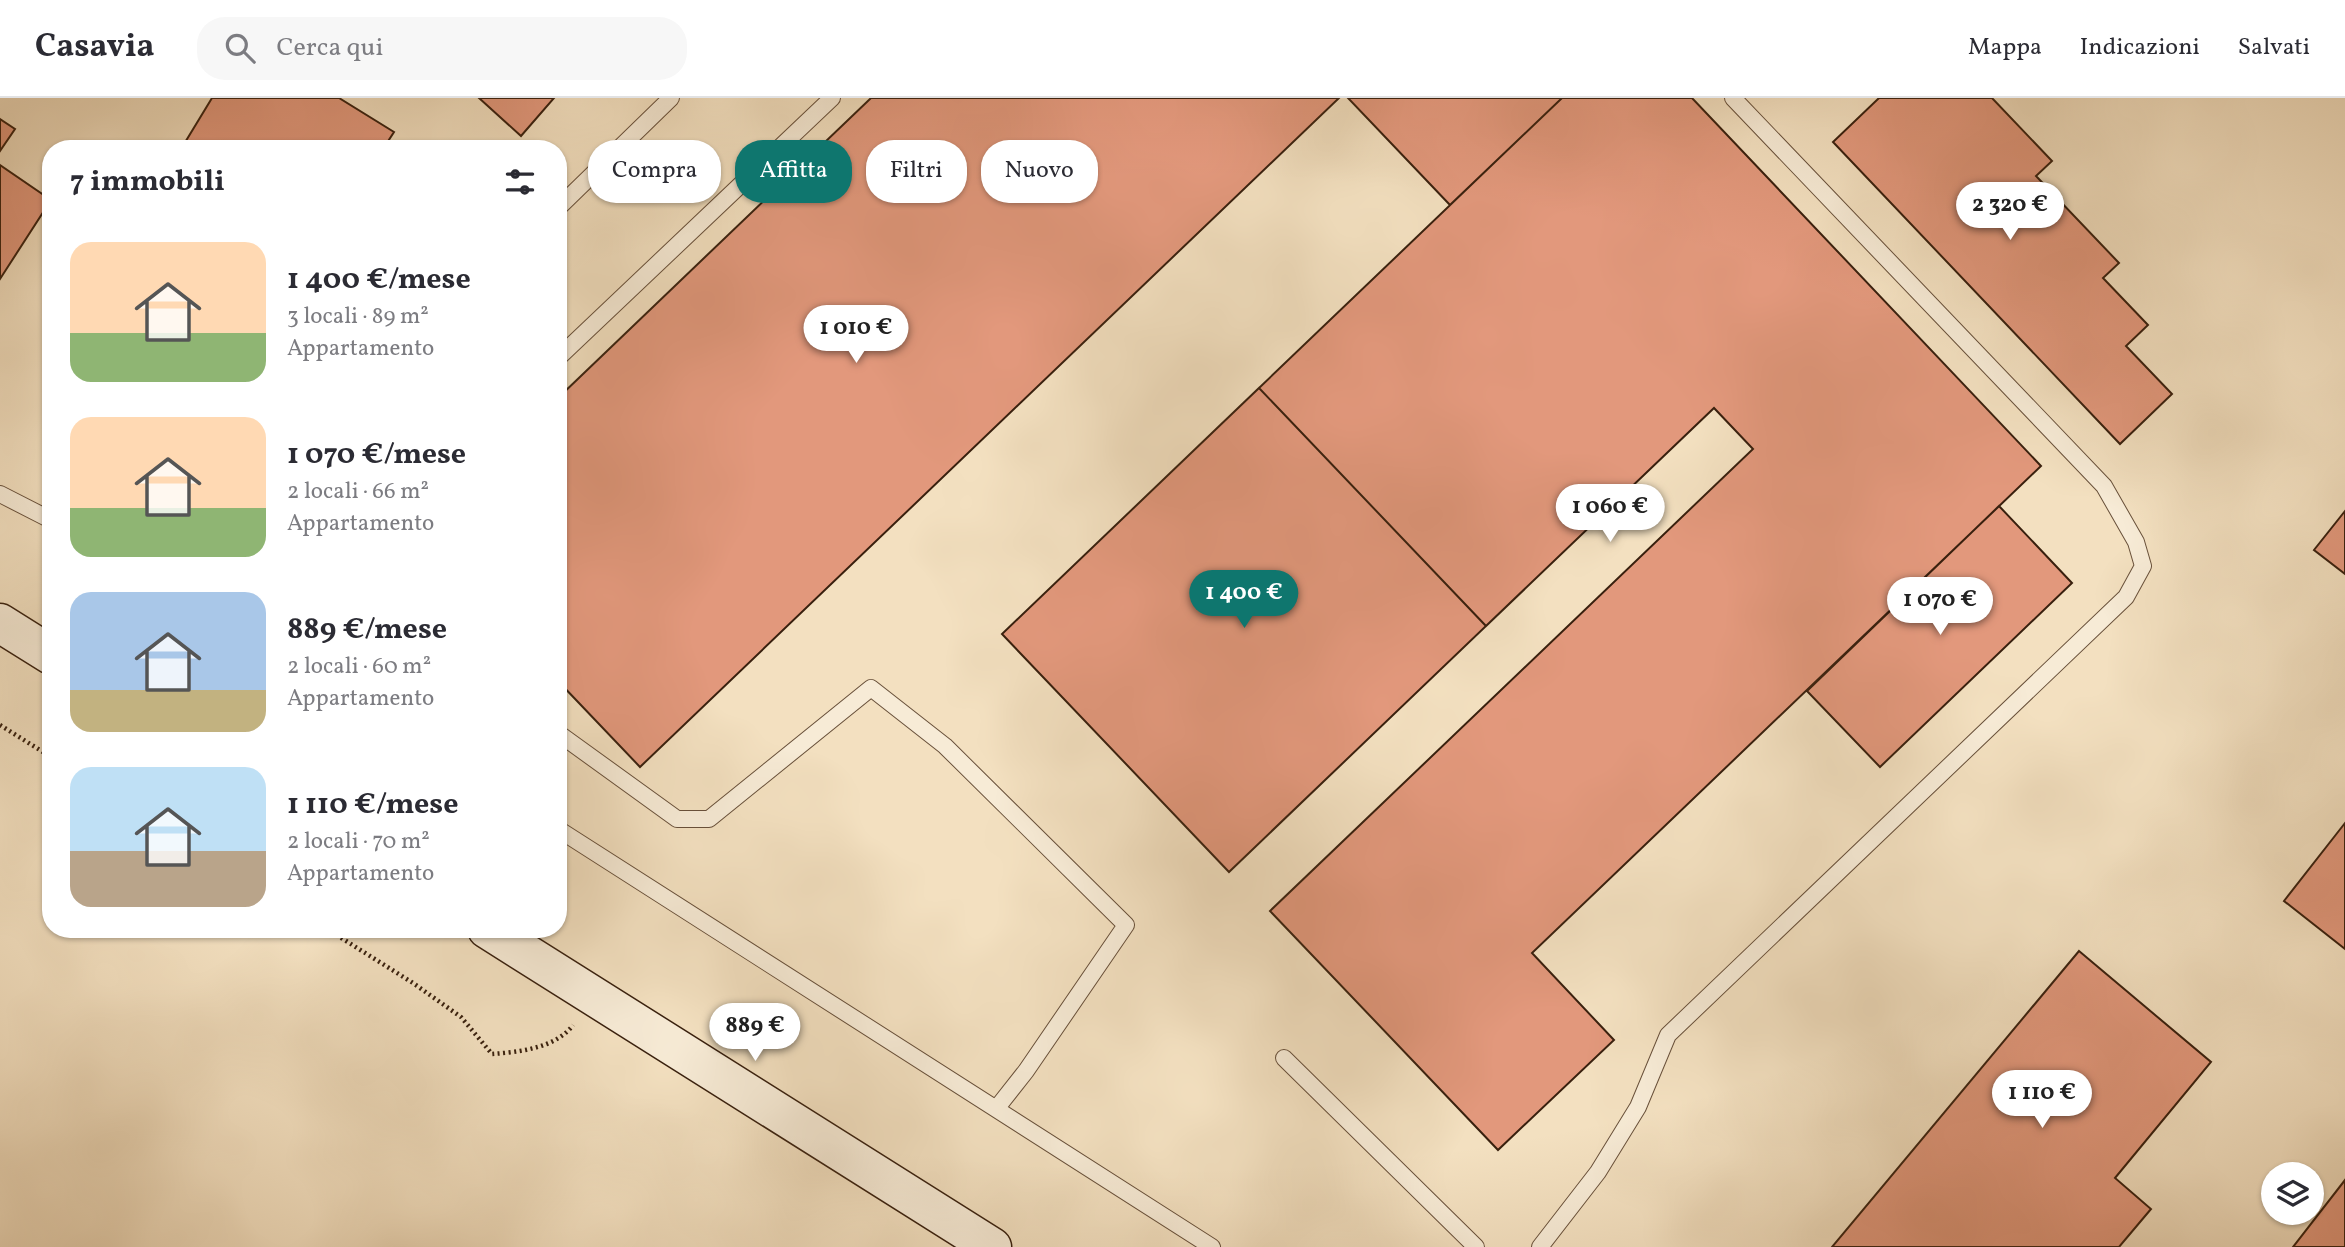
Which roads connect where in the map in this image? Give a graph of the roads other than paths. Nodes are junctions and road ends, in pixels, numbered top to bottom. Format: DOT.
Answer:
graph roads {
  1 [pos="671,98"];
  2 [pos="832,98"];
  3 [pos="1733,98"];
  4 [pos="567,199"];
  5 [pos="567,349"];
  6 [pos="0,494"];
  7 [pos="42,515"];
  8 [pos="0,623"];
  9 [pos="42,649"];
  10 [pos="567,740"];
  11 [pos="567,835"];
  12 [pos="501,938"];
  13 [pos="1283,1058"];
  14 [pos="996,1109"];
  15 [pos="992,1247"];
  16 [pos="1212,1247"];
  17 [pos="1476,1247"];
  18 [pos="1540,1247"];
  1 -- 4 [label="lane"];
  2 -- 5 [label="lane"];
  3 -- 18 [label="lane"];
  6 -- 7 [label="lane"];
  8 -- 9 [label="main road"];
  10 -- 14 [label="lane"];
  11 -- 14 [label="lane"];
  12 -- 15 [label="main road"];
  13 -- 17 [label="lane"];
  14 -- 16 [label="lane"];
}
